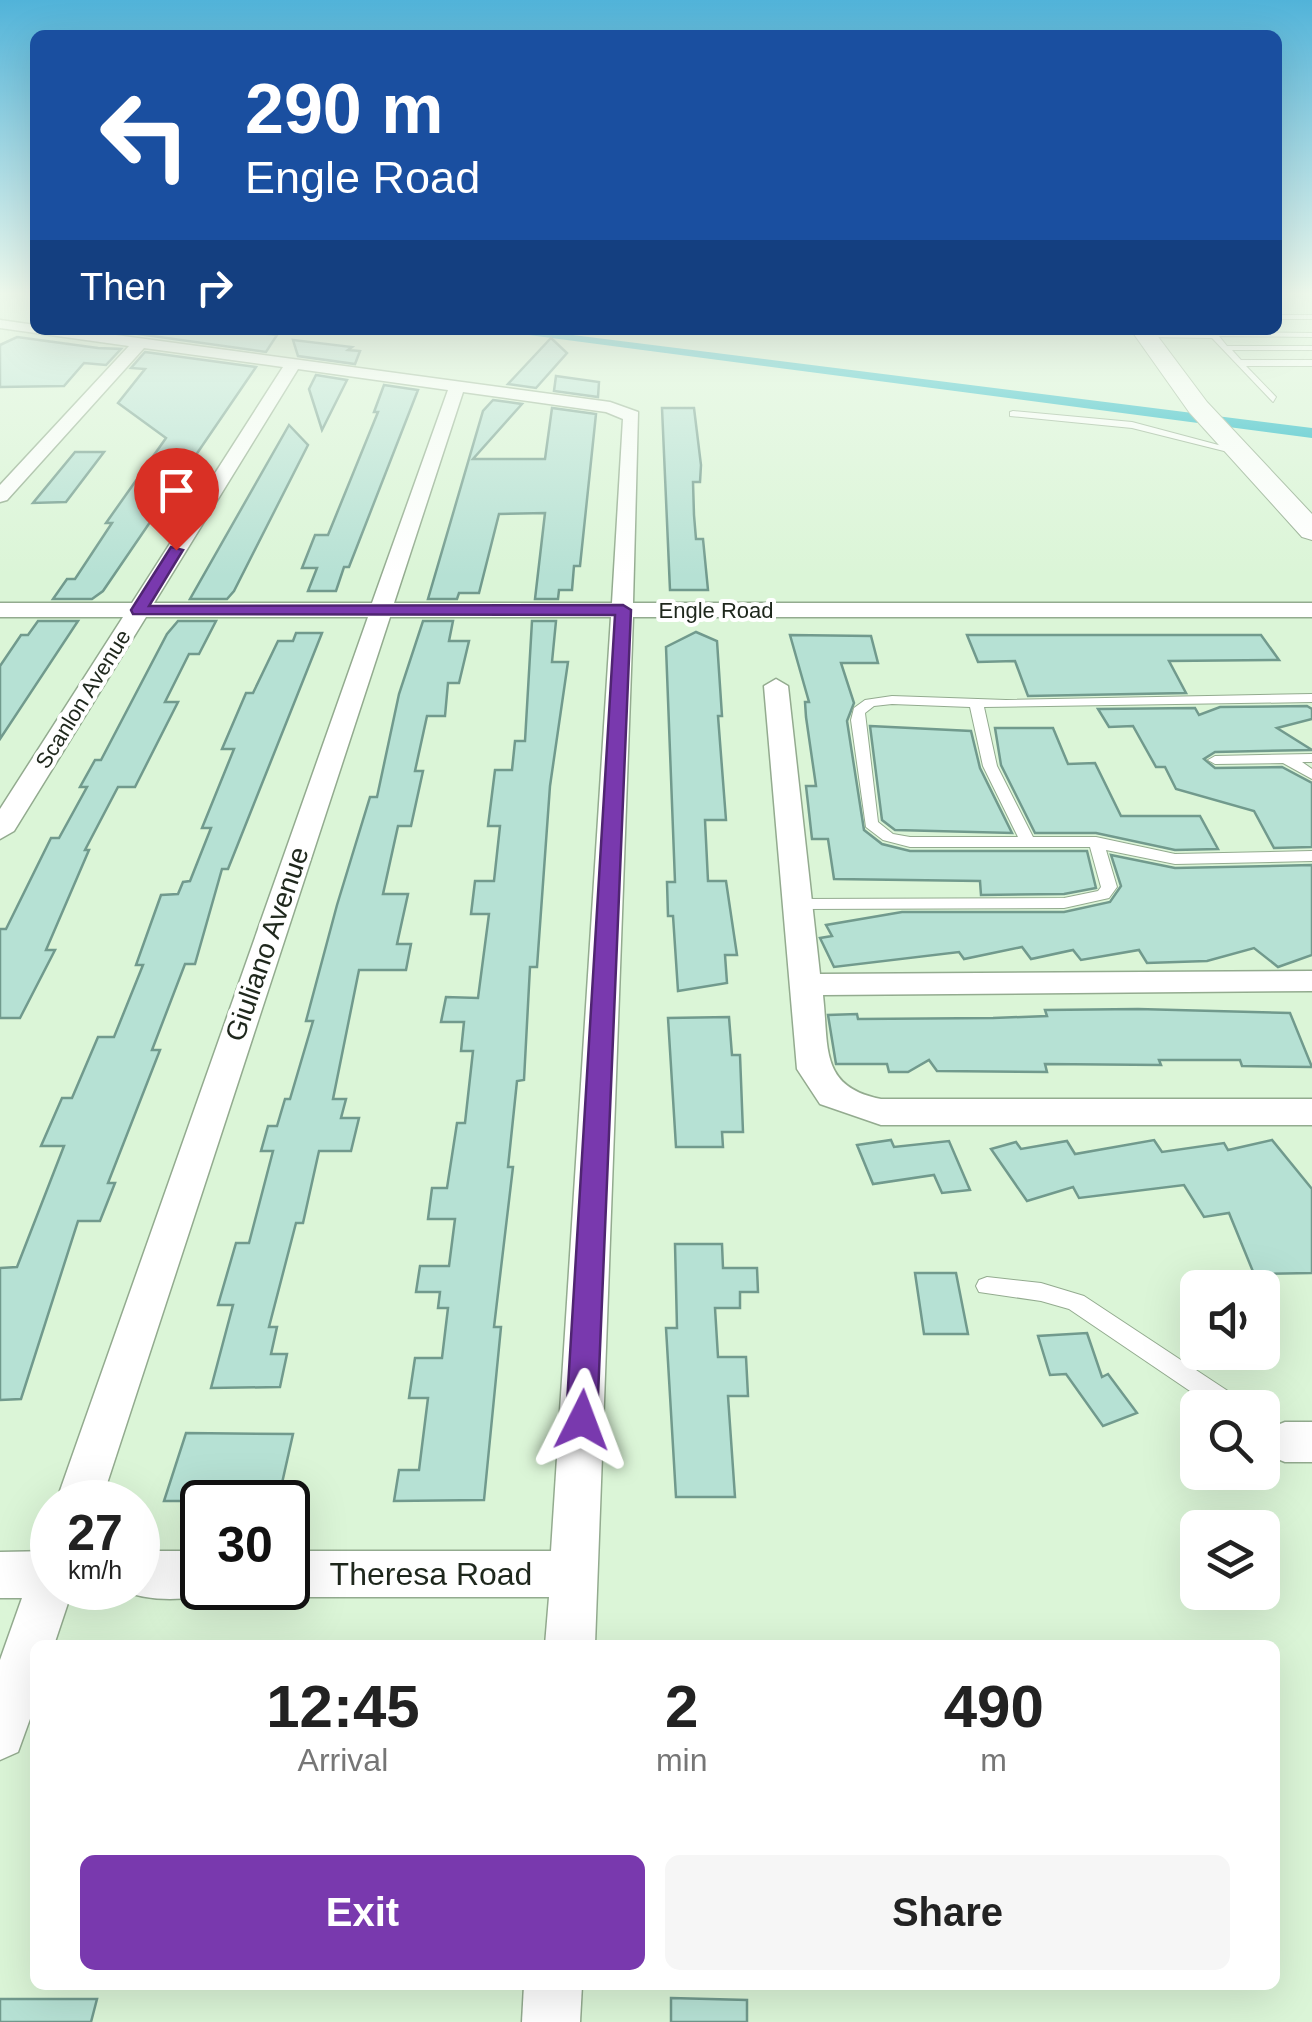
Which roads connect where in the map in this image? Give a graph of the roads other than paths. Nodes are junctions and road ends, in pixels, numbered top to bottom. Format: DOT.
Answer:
graph roads {
  1 [pos="99,387"];
  2 [pos="278,387"];
  3 [pos="457,387"];
  4 [pos="466,387"];
  5 [pos="1184,387"];
  6 [pos="1262,387"];
  7 [pos="1273,399"];
  8 [pos="1013,414"];
  9 [pos="1228,441"];
  10 [pos="0,496"];
  11 [pos="1310,527"];
  12 [pos="0,610"];
  13 [pos="138,610"];
  14 [pos="380,610"];
  15 [pos="623,610"];
  16 [pos="1312,610"];
  17 [pos="776,686"];
  18 [pos="1312,698"];
  19 [pos="976,703"];
  20 [pos="1312,758"];
  21 [pos="1286,759"];
  22 [pos="1215,760"];
  23 [pos="1310,776"];
  24 [pos="0,831"];
  25 [pos="1027,838"];
  26 [pos="1096,842"];
  27 [pos="1312,856"];
  28 [pos="800,904"];
  29 [pos="1312,982"];
  30 [pos="808,984"];
  31 [pos="1312,1112"];
  32 [pos="986,1286"];
  33 [pos="1208,1390"];
  34 [pos="85,1480"];
  35 [pos="310,1574"];
  36 [pos="574,1574"];
  37 [pos="0,1575"];
  38 [pos="30,1576"];
  39 [pos="41,1610"];
  40 [pos="31,1640"];
  41 [pos="570,1640"];
  42 [pos="30,1643"];
  43 [pos="0,1734"];
  44 [pos="553,1990"];
  45 [pos="551,2022"];
  1 -- 10 [label="street"];
  2 -- 13 [label="street, Scanlon Avenue"];
  3 -- 14 [label="street, Giuliano Avenue"];
  4 -- 15 [label="street"];
  5 -- 9 [label="street"];
  6 -- 7 [label="lane"];
  8 -- 9 [label="lane"];
  9 -- 11 [label="street"];
  12 -- 13 [label="street, Engle Road"];
  13 -- 14 [label="street, Engle Road"];
  13 -- 24 [label="street, Scanlon Avenue"];
  14 -- 15 [label="street, Engle Road"];
  14 -- 34 [label="street, Giuliano Avenue"];
  15 -- 16 [label="street, Engle Road"];
  15 -- 36 [label="street"];
  17 -- 28 [label="street"];
  18 -- 19 [label="lane"];
  19 -- 25 [label="lane"];
  19 -- 25 [label="lane"];
  20 -- 21 [label="lane"];
  21 -- 22 [label="lane"];
  21 -- 23 [label="lane"];
  25 -- 26 [label="lane"];
  26 -- 27 [label="lane"];
  26 -- 28 [label="lane"];
  28 -- 30 [label="street"];
  29 -- 30 [label="street"];
  30 -- 31 [label="street"];
  32 -- 33 [label="lane"];
  35 -- 36 [label="street, Theresa Road"];
  36 -- 41 [label="street"];
  37 -- 38 [label="street"];
  39 -- 40 [label="street"];
  42 -- 43 [label="street"];
  44 -- 45 [label="street"];
}
